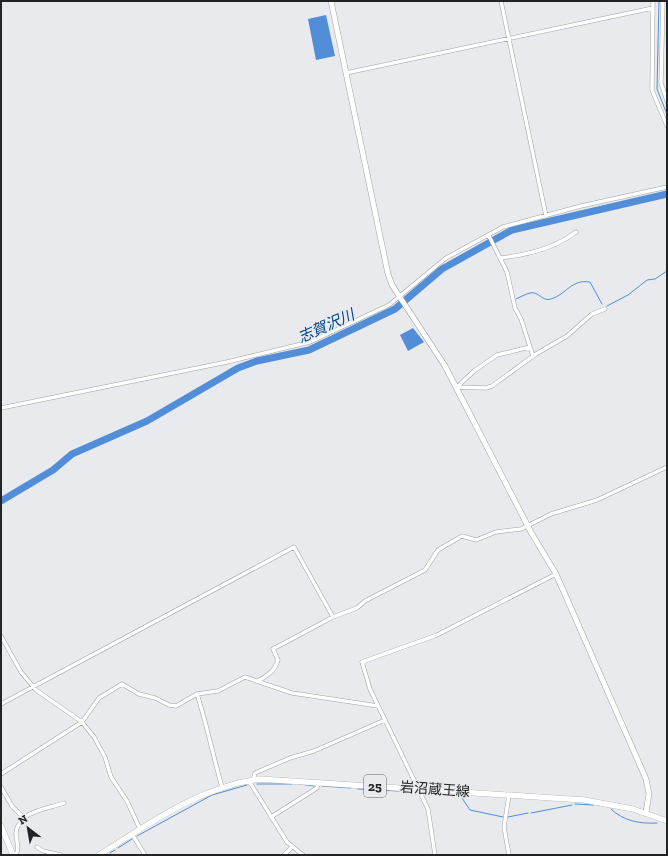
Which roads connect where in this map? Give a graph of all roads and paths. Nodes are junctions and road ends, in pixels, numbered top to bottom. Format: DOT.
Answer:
graph roads {
  1 [pos="331,1"];
  2 [pos="501,1"];
  3 [pos="654,1"];
  4 [pos="663,1"];
  5 [pos="653,8"];
  6 [pos="509,38"];
  7 [pos="346,73"];
  8 [pos="667,101"];
  9 [pos="667,126"];
  10 [pos="667,187"];
  11 [pos="546,216"];
  12 [pos="576,232"];
  13 [pos="489,236"];
  14 [pos="501,258"];
  15 [pos="400,298"];
  16 [pos="605,309"];
  17 [pos="530,347"];
  18 [pos="533,356"];
  19 [pos="457,387"];
  20 [pos="1,408"];
  21 [pos="667,467"];
  22 [pos="528,526"];
  23 [pos="556,574"];
  24 [pos="333,617"];
  25 [pos="1,636"];
  26 [pos="258,681"];
  27 [pos="32,687"];
  28 [pos="197,694"];
  29 [pos="1,704"];
  30 [pos="378,706"];
  31 [pos="385,720"];
  32 [pos="82,722"];
  33 [pos="1,774"];
  34 [pos="251,781"];
  35 [pos="318,782"];
  36 [pos="1,787"];
  37 [pos="222,787"];
  38 [pos="419,788"];
  39 [pos="510,794"];
  40 [pos="64,803"];
  41 [pos="646,812"];
  42 [pos="271,817"];
  43 [pos="24,818"];
  44 [pos="667,821"];
  45 [pos="1,826"];
  46 [pos="140,829"];
  47 [pos="132,834"];
  48 [pos="292,846"];
  49 [pos="37,847"];
  50 [pos="13,855"];
  51 [pos="16,855"];
  52 [pos="62,855"];
  53 [pos="99,855"];
  54 [pos="145,855"];
  55 [pos="284,855"];
  56 [pos="303,855"];
  57 [pos="435,855"];
  58 [pos="509,855"];
  1 -- 7 [label="street"];
  2 -- 6 [label="street"];
  3 -- 5 [label="street"];
  4 -- 8 [label="street"];
  5 -- 6 [label="street"];
  5 -- 9 [label="street"];
  6 -- 7 [label="street"];
  6 -- 11 [label="street"];
  7 -- 15 [label="street"];
  10 -- 11 [label="street"];
  11 -- 13 [label="street"];
  12 -- 14 [label="street"];
  13 -- 14 [label="street"];
  13 -- 15 [label="street"];
  14 -- 17 [label="street"];
  15 -- 19 [label="street"];
  15 -- 20 [label="street"];
  16 -- 18 [label="street"];
  17 -- 18 [label="street"];
  17 -- 19 [label="street"];
  18 -- 19 [label="street"];
  19 -- 22 [label="street"];
  21 -- 22 [label="street"];
  22 -- 23 [label="street"];
  22 -- 24 [label="street"];
  23 -- 30 [label="street"];
  23 -- 41 [label="street"];
  24 -- 26 [label="street"];
  24 -- 27 [label="street"];
  25 -- 27 [label="street"];
  26 -- 28 [label="street"];
  26 -- 30 [label="street"];
  27 -- 29 [label="street"];
  27 -- 32 [label="street"];
  28 -- 32 [label="street"];
  28 -- 37 [label="street"];
  30 -- 31 [label="street"];
  31 -- 34 [label="street"];
  31 -- 38 [label="street"];
  32 -- 33 [label="street"];
  32 -- 46 [label="street"];
  34 -- 35 [label="main road, 岩沼蔵王線 / 25"];
  34 -- 37 [label="main road, 岩沼蔵王線 / 25"];
  34 -- 42 [label="street"];
  35 -- 38 [label="main road, 岩沼蔵王線 / 25"];
  35 -- 42 [label="street"];
  36 -- 43 [label="street"];
  37 -- 46 [label="main road, 岩沼蔵王線 / 25"];
  38 -- 39 [label="main road, 岩沼蔵王線 / 25"];
  38 -- 57 [label="street"];
  39 -- 41 [label="main road, 岩沼蔵王線 / 25"];
  39 -- 58 [label="street"];
  40 -- 43 [label="street"];
  41 -- 44 [label="main road, 岩沼蔵王線 / 25"];
  42 -- 48 [label="street"];
  43 -- 51 [label="street"];
  45 -- 50 [label="main road"];
  46 -- 47 [label="main road, 岩沼蔵王線 / 25"];
  47 -- 53 [label="main road, 岩沼蔵王線 / 25"];
  47 -- 54 [label="street"];
  48 -- 55 [label="street"];
  48 -- 56 [label="street"];
  49 -- 52 [label="street"];
}
